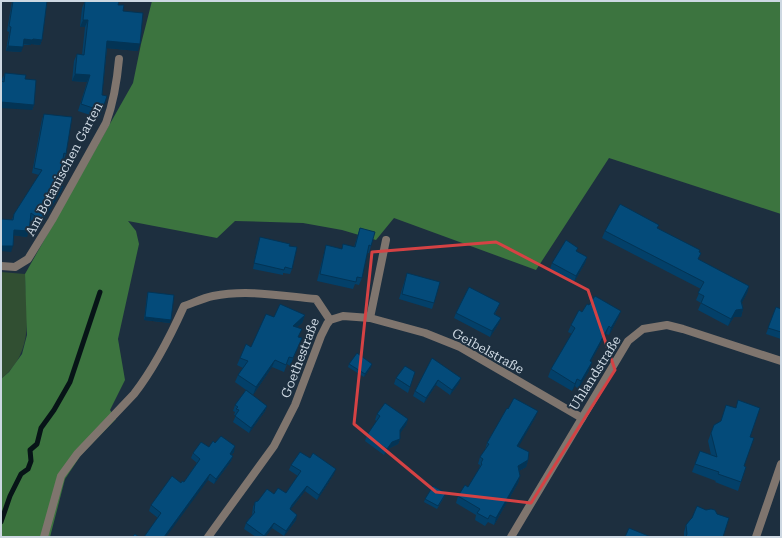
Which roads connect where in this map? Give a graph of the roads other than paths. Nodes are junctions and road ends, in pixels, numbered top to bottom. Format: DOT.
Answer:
graph roads {
  1 [pos="119,59"];
  2 [pos="386,240"];
  3 [pos="1,266"];
  4 [pos="370,318"];
  5 [pos="330,320"];
  6 [pos="781,362"];
  7 [pos="582,418"];
  8 [pos="781,464"];
  9 [pos="44,537"];
  10 [pos="208,537"];
  11 [pos="511,537"];
  12 [pos="756,537"];
  1 -- 3 [label="street, Am Botanischen Garten"];
  2 -- 4 [label="street"];
  4 -- 5 [label="street, Geibelstraße"];
  4 -- 7 [label="street, Geibelstraße"];
  5 -- 9 [label="street, Goethestraße"];
  5 -- 10 [label="street, Goethestraße"];
  6 -- 7 [label="street, Uhlandstraße"];
  7 -- 11 [label="street, Uhlandstraße"];
  8 -- 12 [label="street"];
}
